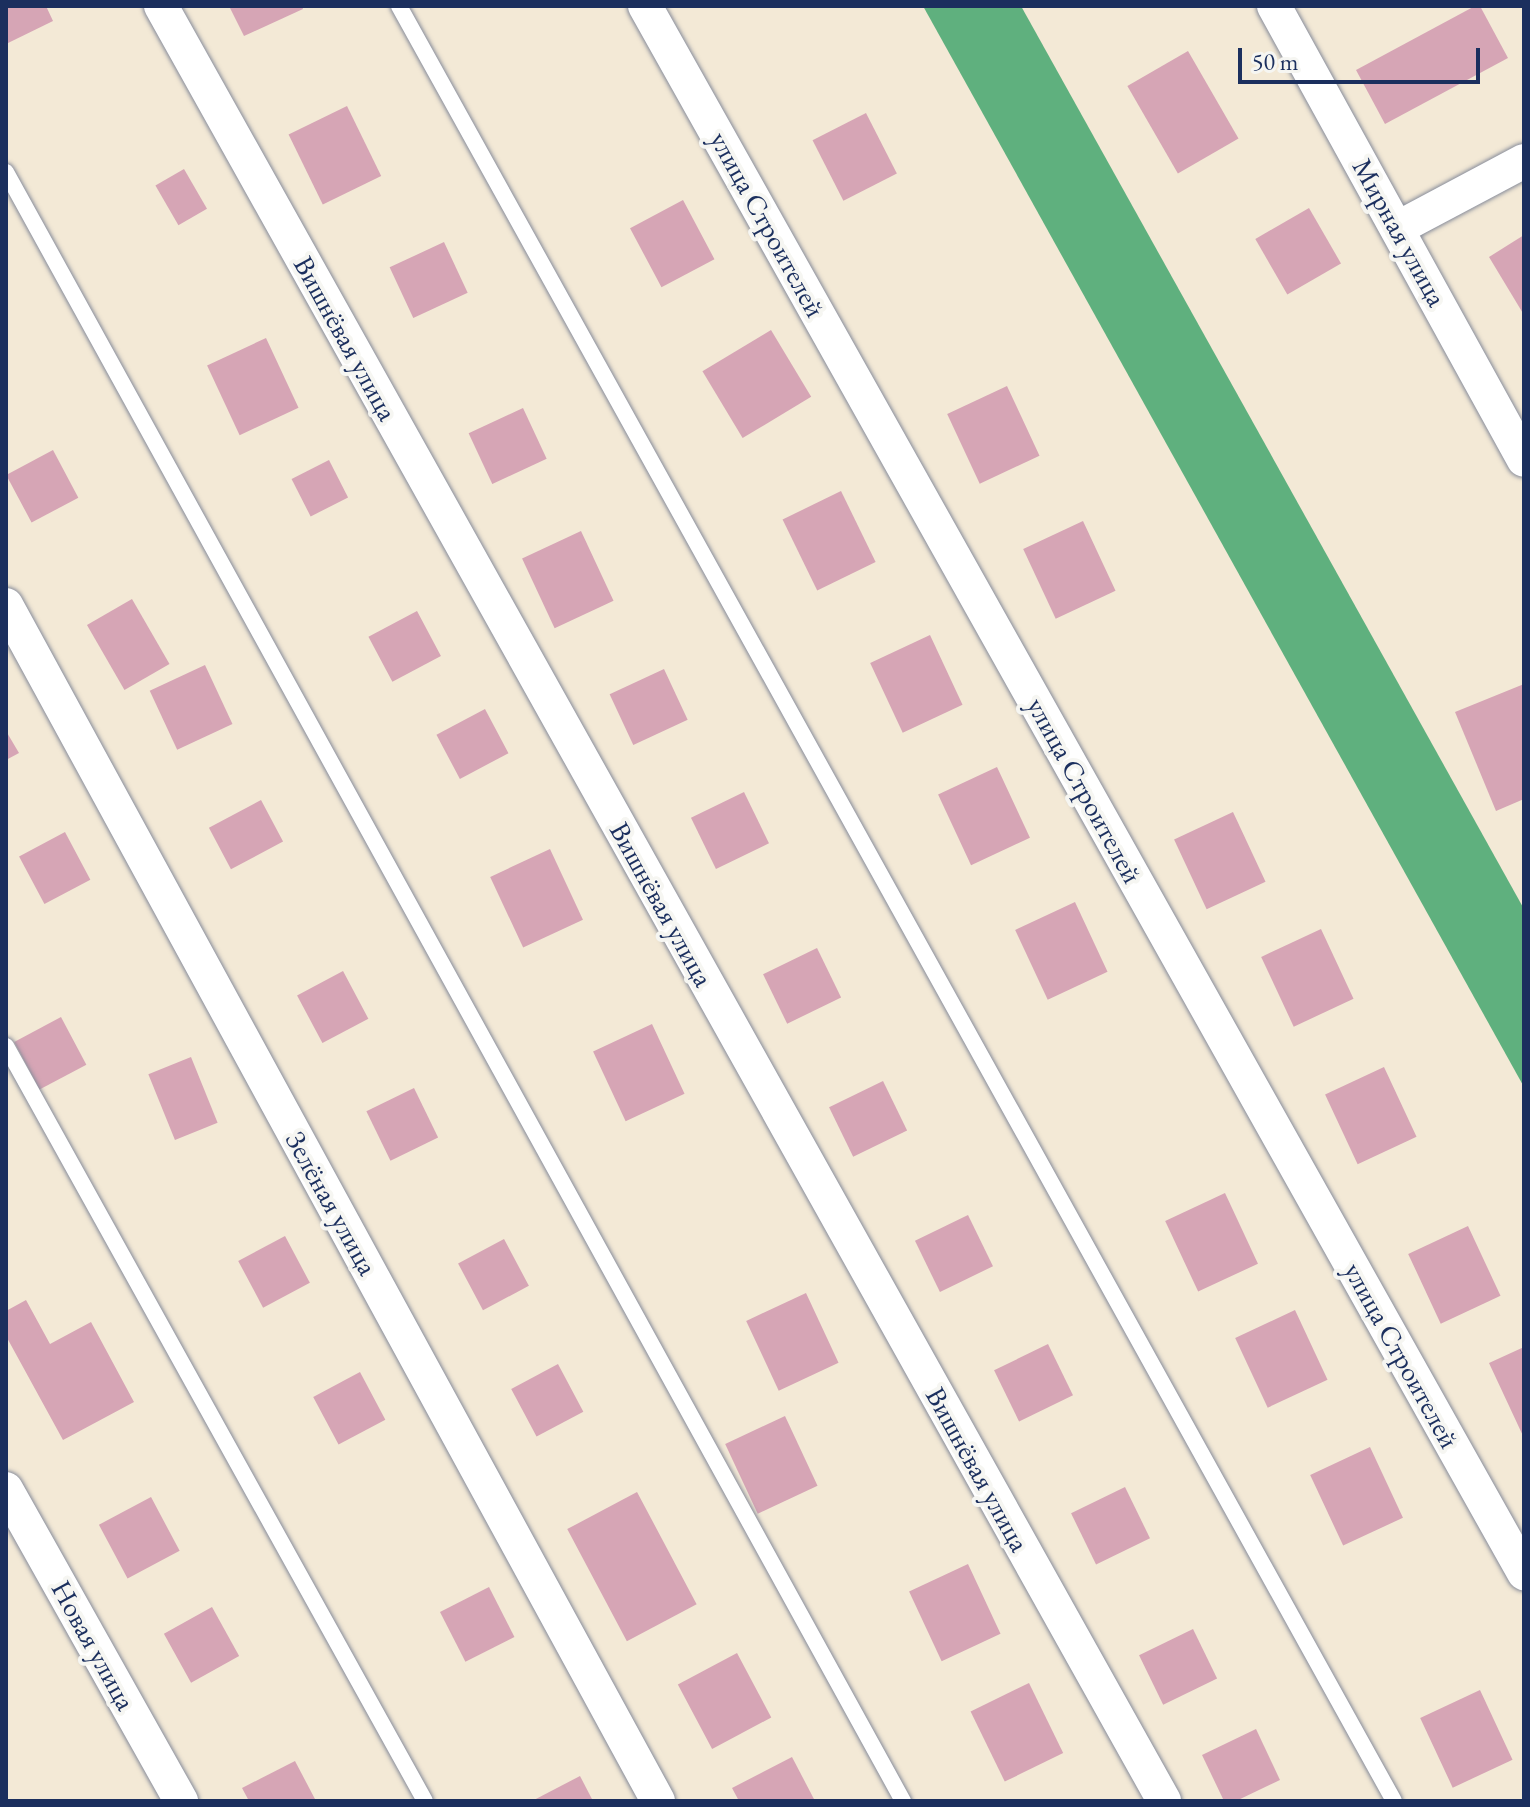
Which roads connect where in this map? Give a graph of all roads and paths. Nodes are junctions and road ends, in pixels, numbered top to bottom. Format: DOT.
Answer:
graph roads {
  1 [pos="161,6"];
  2 [pos="399,6"];
  3 [pos="645,6"];
  4 [pos="1274,6"];
  5 [pos="1524,161"];
  6 [pos="6,172"];
  7 [pos="1398,228"];
  8 [pos="1524,460"];
  9 [pos="6,605"];
  10 [pos="6,1046"];
  11 [pos="6,1489"];
  12 [pos="1524,1573"];
  13 [pos="181,1801"];
  14 [pos="425,1801"];
  15 [pos="658,1801"];
  16 [pos="903,1801"];
  17 [pos="1164,1801"];
  18 [pos="1394,1801"];
  1 -- 17 [label="street, Вишнёвая улица"];
  2 -- 18 [label="lane"];
  3 -- 12 [label="street, улица Строителей"];
  4 -- 7 [label="street, Мирная улица"];
  5 -- 7 [label="street"];
  6 -- 16 [label="lane"];
  7 -- 8 [label="street, Мирная улица"];
  9 -- 15 [label="street, Зелёная улица"];
  10 -- 14 [label="lane"];
  11 -- 13 [label="street, Новая улица"];
}
